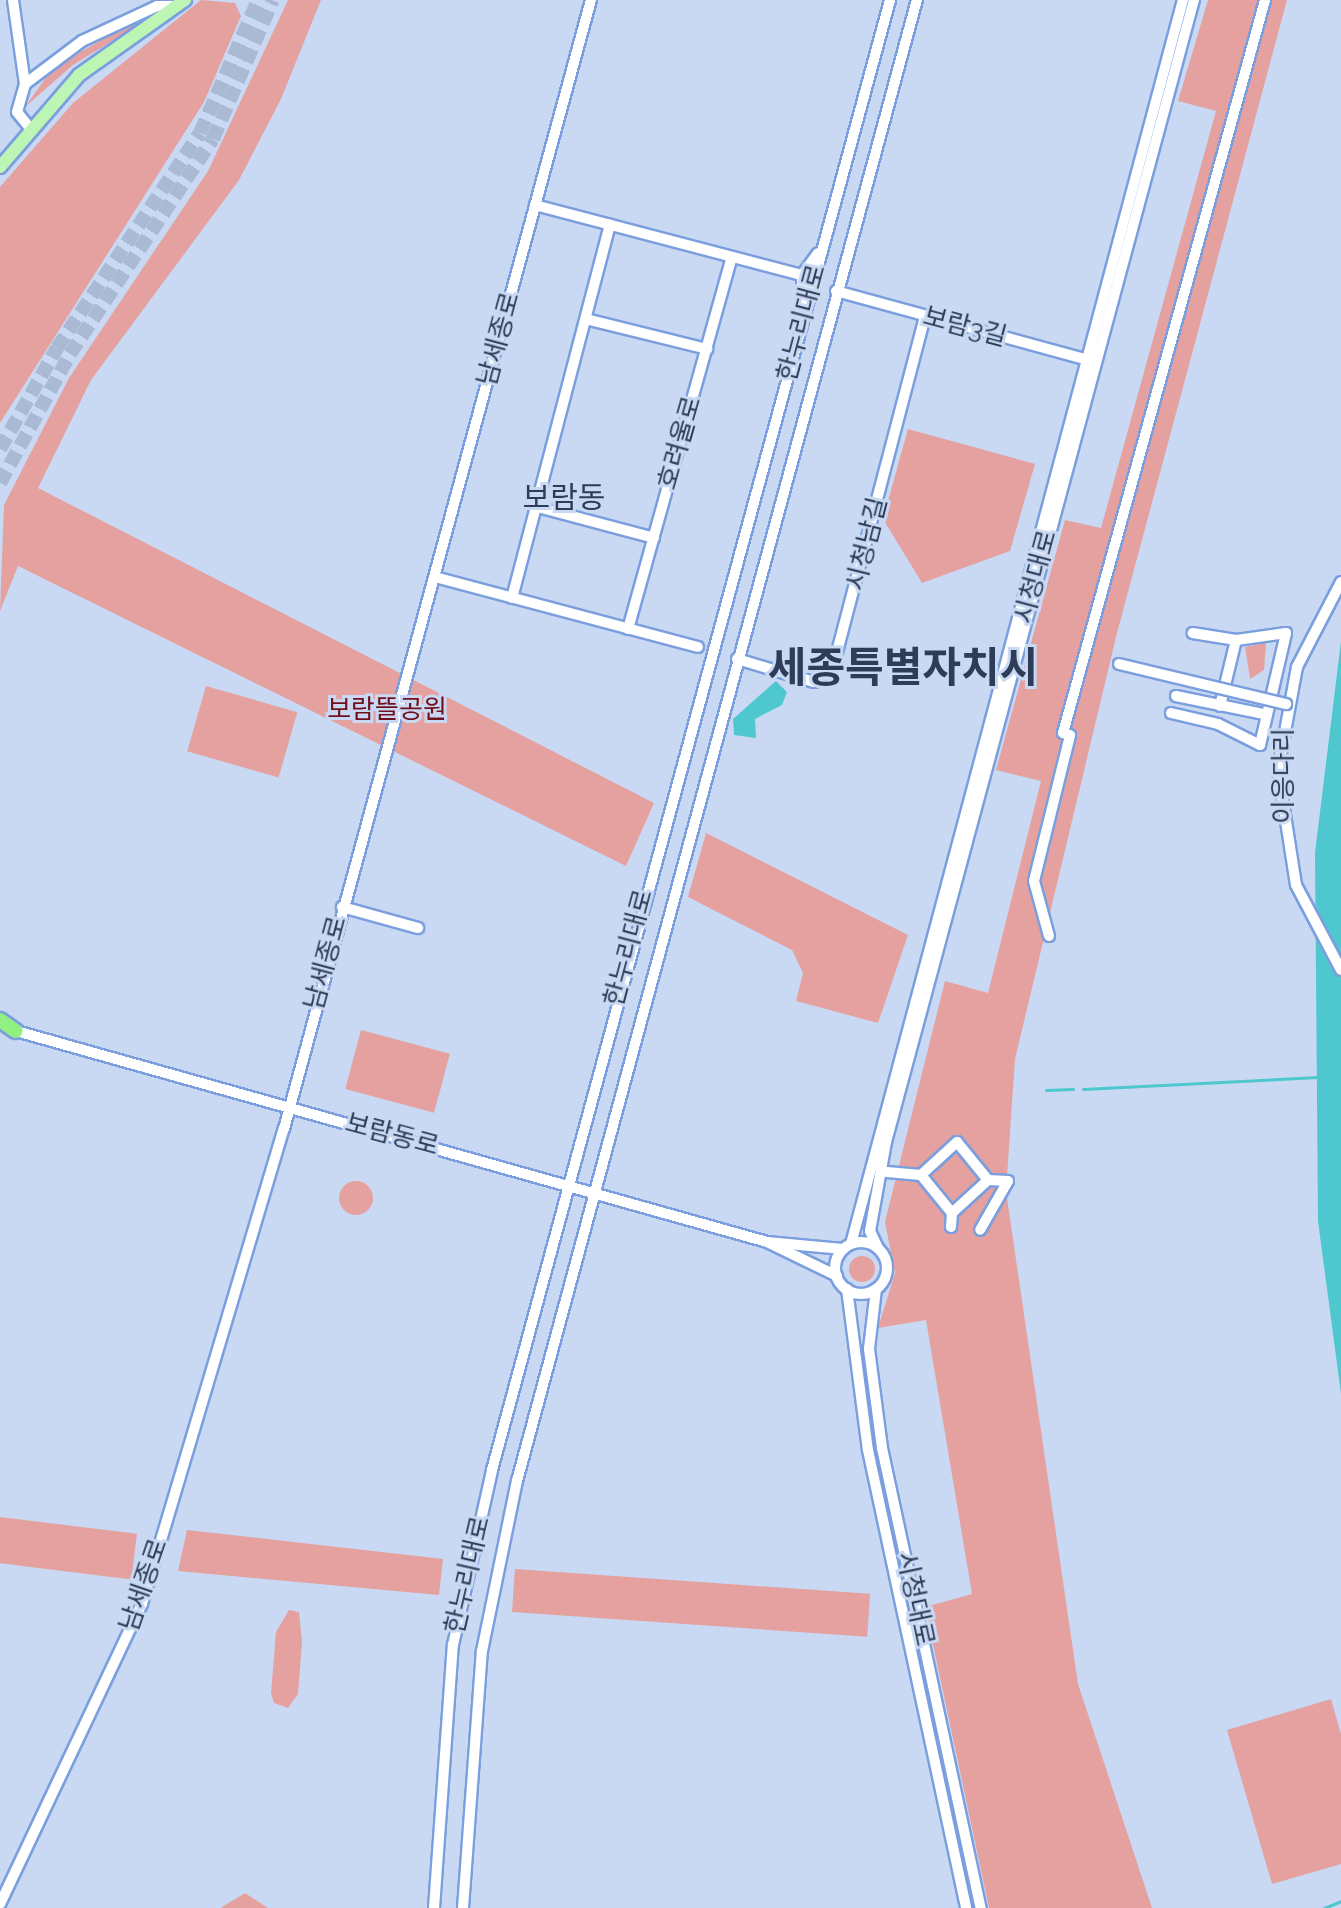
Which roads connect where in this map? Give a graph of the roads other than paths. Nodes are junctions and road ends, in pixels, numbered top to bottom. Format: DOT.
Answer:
graph roads {
  1 [pos="13,0"];
  2 [pos="591,0"];
  3 [pos="890,0"];
  4 [pos="917,0"];
  5 [pos="1183,0"];
  6 [pos="1194,0"];
  7 [pos="1265,0"];
  8 [pos="182,3"];
  9 [pos="25,84"];
  10 [pos="30,128"];
  11 [pos="0,167"];
  12 [pos="535,205"];
  13 [pos="610,225"];
  14 [pos="823,245"];
  15 [pos="732,257"];
  16 [pos="802,275"];
  17 [pos="836,291"];
  18 [pos="925,316"];
  19 [pos="804,318"];
  20 [pos="586,319"];
  21 [pos="707,349"];
  22 [pos="1088,360"];
  23 [pos="534,506"];
  24 [pos="654,538"];
  25 [pos="435,577"];
  26 [pos="1341,582"];
  27 [pos="512,598"];
  28 [pos="715,627"];
  29 [pos="628,629"];
  30 [pos="1193,633"];
  31 [pos="1236,640"];
  32 [pos="698,647"];
  33 [pos="737,659"];
  34 [pos="1119,664"];
  35 [pos="704,673"];
  36 [pos="1176,696"];
  37 [pos="1194,700"];
  38 [pos="1286,704"];
  39 [pos="1220,706"];
  40 [pos="1171,713"];
  41 [pos="1264,714"];
  42 [pos="1191,716"];
  43 [pos="342,907"];
  44 [pos="418,928"];
  45 [pos="1049,936"];
  46 [pos="1341,970"];
  47 [pos="0,1020"];
  48 [pos="8,1031"];
  49 [pos="287,1105"];
  50 [pos="887,1172"];
  51 [pos="921,1175"];
  52 [pos="988,1180"];
  53 [pos="566,1183"];
  54 [pos="593,1190"];
  55 [pos="952,1213"];
  56 [pos="951,1227"];
  57 [pos="980,1230"];
  58 [pos="767,1242"];
  59 [pos="848,1246"];
  60 [pos="878,1248"];
  61 [pos="837,1276"];
  62 [pos="847,1289"];
  63 [pos="876,1289"];
  64 [pos="0,1904"];
  65 [pos="434,1908"];
  66 [pos="463,1908"];
  67 [pos="966,1908"];
  68 [pos="981,1908"];
  1 -- 9 [label="street"];
  2 -- 12 [label="street, 남세종로"];
  3 -- 14 [label="street, 한누리대로"];
  4 -- 17 [label="street, 한누리대로"];
  5 -- 22 [label="street, 시청대로"];
  6 -- 22 [label="street, 시청대로"];
  7 -- 45 [label="street"];
  8 -- 9 [label="street"];
  8 -- 10 [label="main road"];
  9 -- 10 [label="street"];
  10 -- 11 [label="main road"];
  12 -- 13 [label="street"];
  12 -- 25 [label="street, 남세종로"];
  13 -- 15 [label="street"];
  13 -- 20 [label="street"];
  14 -- 16 [label="street"];
  14 -- 19 [label="street, 한누리대로"];
  15 -- 16 [label="street"];
  15 -- 21 [label="street, 호려울로"];
  16 -- 19 [label="street"];
  17 -- 18 [label="street, 보람3길"];
  17 -- 33 [label="street, 한누리대로"];
  18 -- 22 [label="street, 보람3길"];
  18 -- 33 [label="street, 시청남길"];
  19 -- 28 [label="street, 한누리대로"];
  20 -- 21 [label="street"];
  20 -- 23 [label="street"];
  21 -- 24 [label="street, 호려울로"];
  22 -- 59 [label="street, 시청대로"];
  22 -- 60 [label="street, 시청대로"];
  23 -- 24 [label="street"];
  23 -- 27 [label="street"];
  24 -- 29 [label="street, 호려울로"];
  25 -- 27 [label="street"];
  25 -- 43 [label="street, 남세종로"];
  26 -- 38 [label="street, 이응다리"];
  27 -- 29 [label="street"];
  28 -- 32 [label="street"];
  28 -- 35 [label="street, 한누리대로"];
  29 -- 32 [label="street"];
  30 -- 31 [label="street"];
  31 -- 39 [label="street"];
  31 -- 41 [label="street"];
  32 -- 35 [label="street"];
  33 -- 54 [label="street, 한누리대로"];
  34 -- 38 [label="street, bridge"];
  35 -- 53 [label="street, 한누리대로"];
  36 -- 37 [label="street"];
  37 -- 39 [label="street"];
  37 -- 42 [label="street"];
  38 -- 46 [label="street, 이응다리"];
  39 -- 41 [label="street"];
  40 -- 42 [label="street"];
  41 -- 42 [label="street"];
  43 -- 44 [label="street"];
  43 -- 49 [label="street, 남세종로"];
  47 -- 48 [label="highway"];
  48 -- 49 [label="street, 보람동로"];
  49 -- 53 [label="street, 보람동로"];
  49 -- 64 [label="street, 남세종로"];
  50 -- 51 [label="street"];
  51 -- 52 [label="street"];
  51 -- 55 [label="street"];
  52 -- 55 [label="street"];
  52 -- 57 [label="street"];
  53 -- 54 [label="street, 보람동로"];
  53 -- 65 [label="street, 한누리대로"];
  54 -- 58 [label="street, 보람동로"];
  54 -- 66 [label="street, 한누리대로"];
  55 -- 56 [label="street"];
  58 -- 59 [label="street"];
  58 -- 61 [label="street"];
  59 -- 60 [label="street"];
  59 -- 61 [label="street"];
  60 -- 63 [label="street"];
  61 -- 62 [label="street"];
  62 -- 63 [label="street"];
  62 -- 67 [label="street, 시청대로"];
  63 -- 68 [label="street, 시청대로"];
}
